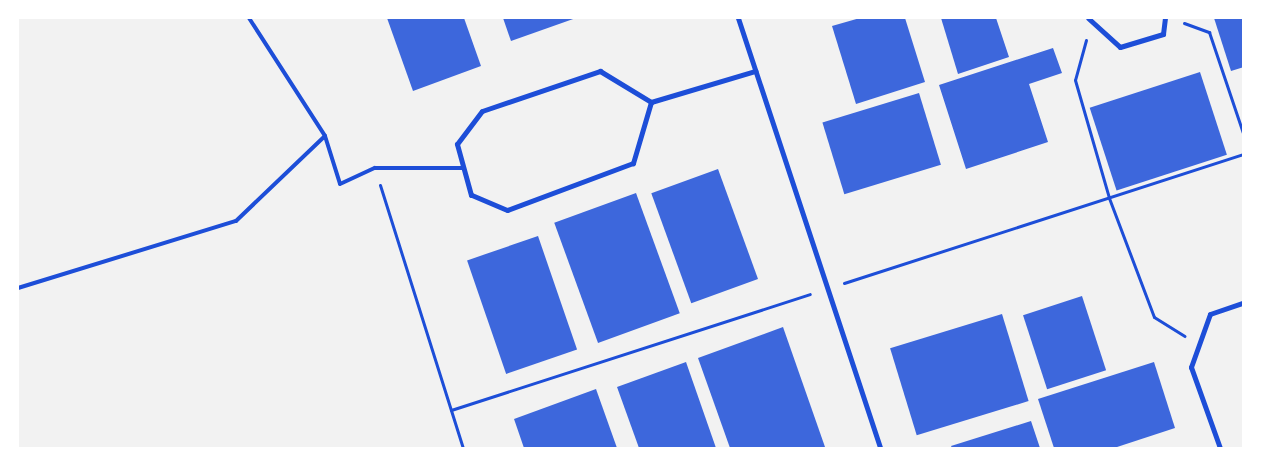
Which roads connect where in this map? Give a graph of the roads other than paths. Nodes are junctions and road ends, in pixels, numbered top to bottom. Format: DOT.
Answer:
graph roads {
  1 [pos="249,18"];
  2 [pos="738,18"];
  3 [pos="1165,18"];
  4 [pos="1090,19"];
  5 [pos="754,71"];
  6 [pos="652,102"];
  7 [pos="325,136"];
  8 [pos="464,168"];
  9 [pos="18,288"];
  10 [pos="1244,302"];
  11 [pos="880,448"];
  12 [pos="1220,448"];
  1 -- 7 [label="lane"];
  2 -- 5 [label="street"];
  3 -- 4 [label="street"];
  5 -- 6 [label="street"];
  5 -- 11 [label="street"];
  6 -- 8 [label="street"];
  6 -- 8 [label="street"];
  7 -- 8 [label="lane"];
  7 -- 9 [label="lane"];
  10 -- 12 [label="street"];
}
